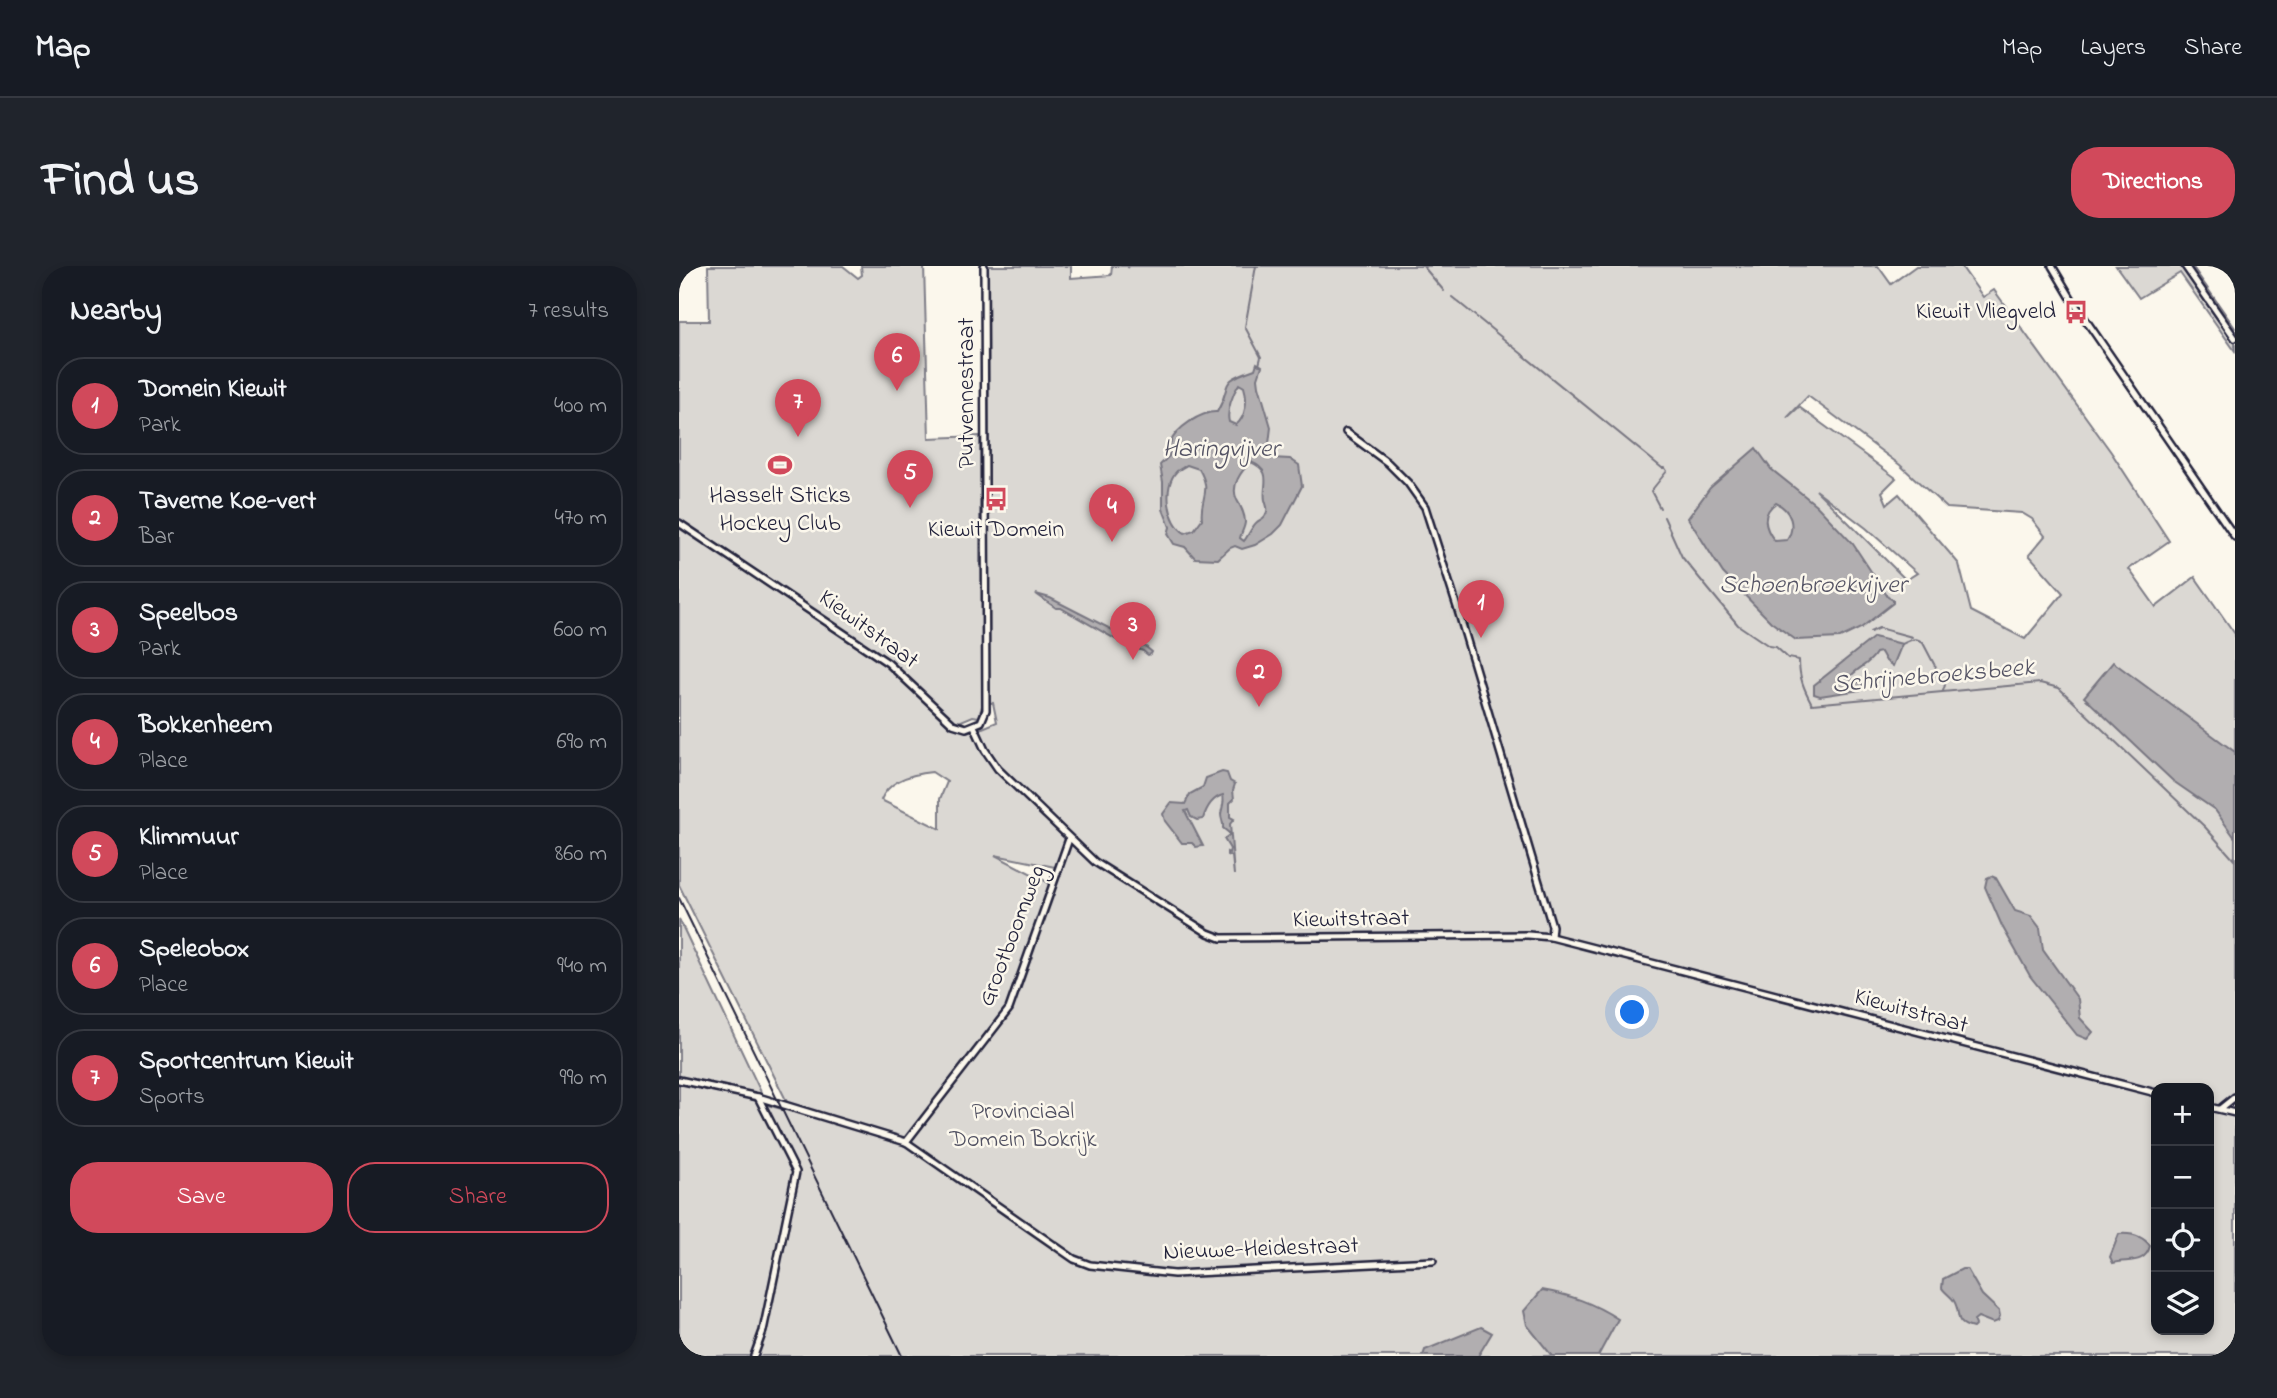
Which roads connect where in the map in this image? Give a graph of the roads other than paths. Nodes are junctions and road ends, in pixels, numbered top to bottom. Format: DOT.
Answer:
graph roads {
  1 [pos="984,266"];
  2 [pos="2052,266"];
  3 [pos="2185,266"];
  4 [pos="2235,338"];
  5 [pos="1346,432"];
  6 [pos="679,523"];
  7 [pos="2235,537"];
  8 [pos="974,726"];
  9 [pos="1069,839"];
  10 [pos="1551,937"];
  11 [pos="679,1080"];
  12 [pos="2151,1092"];
  13 [pos="758,1097"];
  14 [pos="2235,1097"];
  15 [pos="2214,1108"];
  16 [pos="2220,1110"];
  17 [pos="2235,1113"];
  18 [pos="906,1142"];
  19 [pos="1433,1261"];
  20 [pos="754,1356"];
  1 -- 8 [label="street, Putvennestraat"];
  2 -- 7 [label="street"];
  3 -- 4 [label="street"];
  5 -- 10 [label="street"];
  6 -- 8 [label="street, Kiewitstraat"];
  8 -- 9 [label="street, Kiewitstraat"];
  9 -- 10 [label="street, Kiewitstraat"];
  9 -- 18 [label="street, Grootboomweg"];
  10 -- 12 [label="street, Kiewitstraat"];
  11 -- 13 [label="street, Nieuwe-Heidestraat"];
  13 -- 18 [label="street, Nieuwe-Heidestraat"];
  13 -- 20 [label="street"];
  14 -- 16 [label="street"];
  15 -- 16 [label="street"];
  16 -- 17 [label="street"];
  18 -- 19 [label="street, Nieuwe-Heidestraat"];
}
